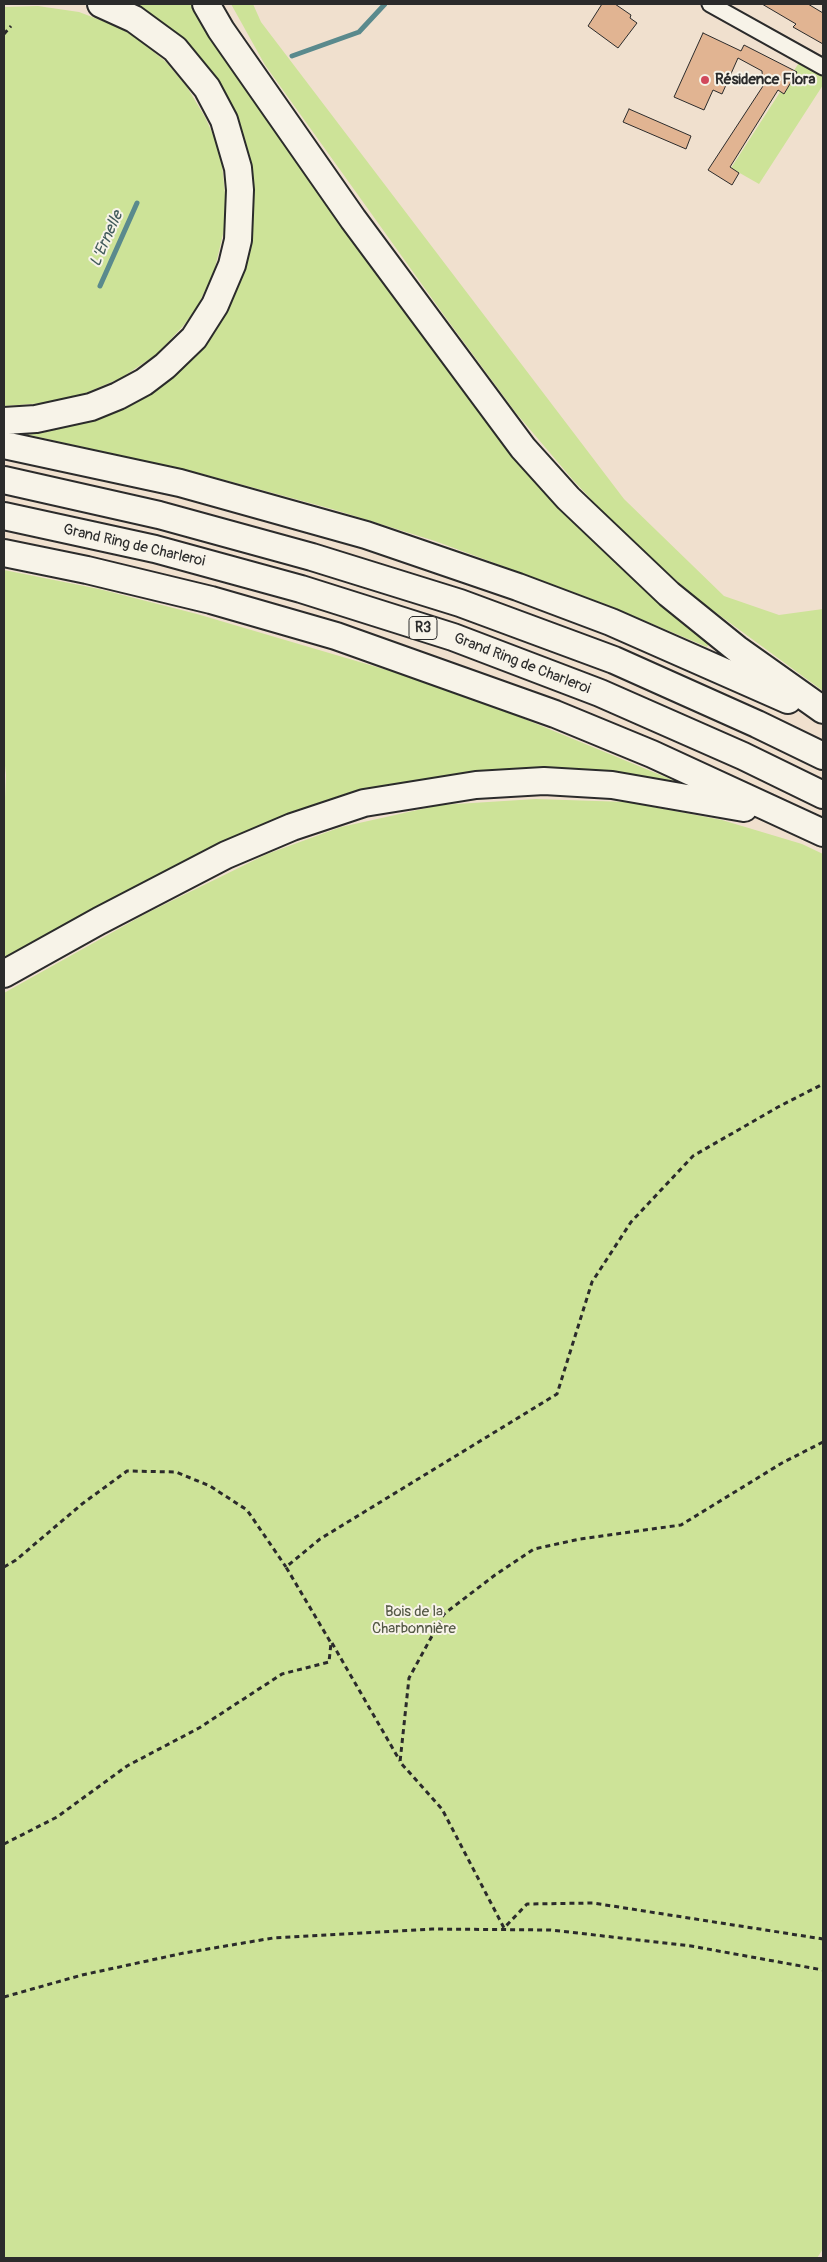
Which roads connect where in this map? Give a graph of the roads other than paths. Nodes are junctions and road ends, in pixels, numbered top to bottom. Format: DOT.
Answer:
graph roads {
  1 [pos="101,4"];
  2 [pos="206,4"];
  3 [pos="710,4"];
  4 [pos="823,67"];
  5 [pos="4,421"];
  6 [pos="4,445"];
  7 [pos="4,480"];
  8 [pos="4,516"];
  9 [pos="4,554"];
  10 [pos="823,710"];
  11 [pos="823,716"];
  12 [pos="823,756"];
  13 [pos="823,795"];
  14 [pos="812,828"];
  15 [pos="4,974"];
  1 -- 5 [label="highway"];
  2 -- 10 [label="highway"];
  3 -- 4 [label="street"];
  6 -- 11 [label="highway"];
  7 -- 12 [label="highway, R3"];
  8 -- 13 [label="highway, Grand Ring de Charleroi / R3"];
  9 -- 14 [label="highway"];
  14 -- 15 [label="highway"];
}
